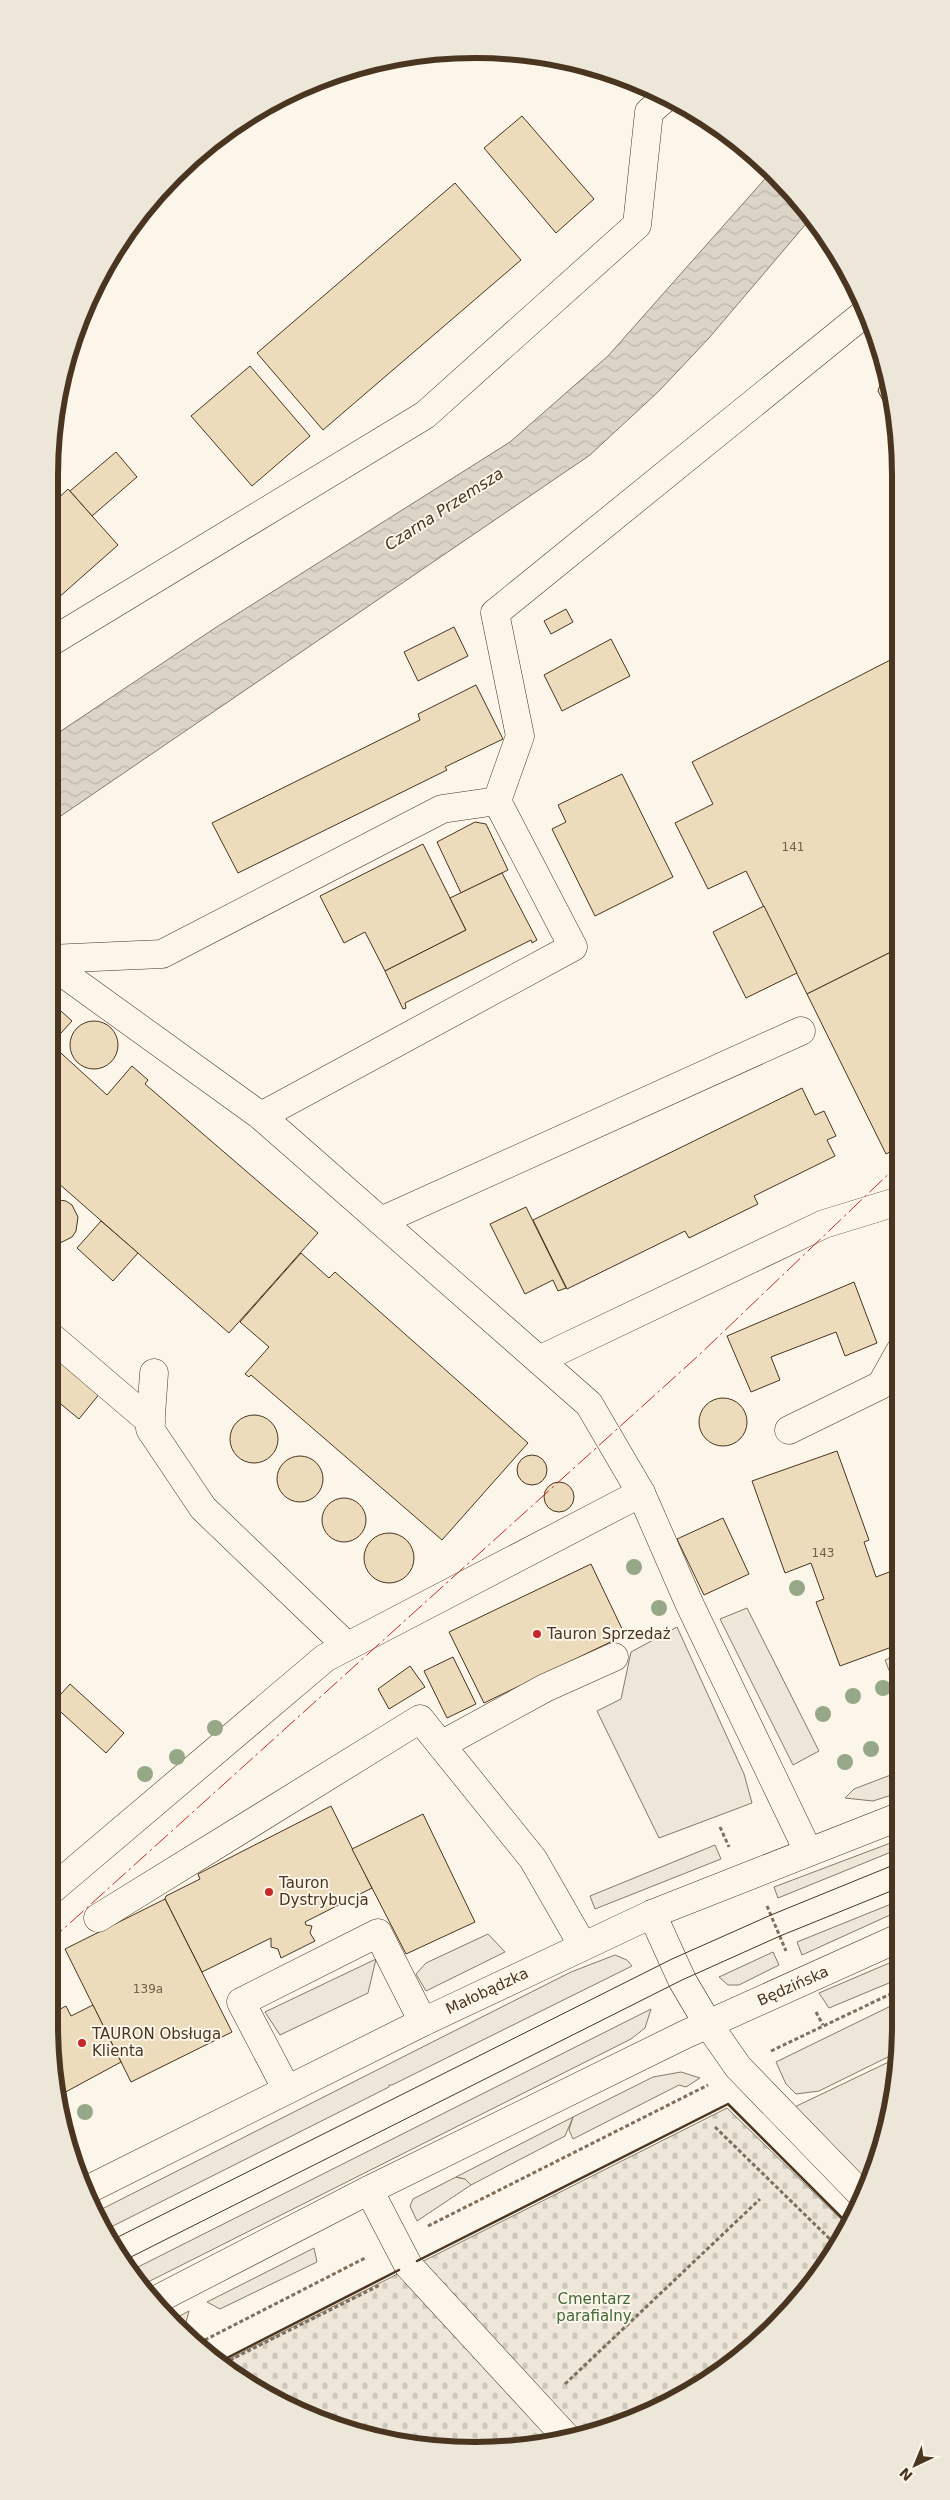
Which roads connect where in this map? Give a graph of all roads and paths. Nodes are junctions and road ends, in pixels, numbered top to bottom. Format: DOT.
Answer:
graph roads {
  1 [pos="661,102"];
  2 [pos="862,317"];
  3 [pos="58,638"];
  4 [pos="497,801"];
  5 [pos="58,960"];
  6 [pos="58,968"];
  7 [pos="801,1030"];
  8 [pos="261,1116"];
  9 [pos="892,1203"];
  10 [pos="381,1221"];
  11 [pos="58,1343"];
  12 [pos="539,1360"];
  13 [pos="892,1365"];
  14 [pos="154,1373"];
  15 [pos="151,1422"];
  16 [pos="789,1430"];
  17 [pos="641,1493"];
  18 [pos="347,1646"];
  19 [pos="614,1656"];
  20 [pos="441,1746"];
  21 [pos="892,1819"];
  22 [pos="720,1827"];
  23 [pos="808,1851"];
  24 [pos="733,1855"];
  25 [pos="58,1884"];
  26 [pos="764,1898"];
  27 [pos="652,1914"];
  28 [pos="98,1918"];
  29 [pos="892,1941"];
  30 [pos="583,1946"];
  31 [pos="787,1952"];
  32 [pos="892,1993"];
  33 [pos="423,2022"];
  34 [pos="696,2029"];
  35 [pos="738,2067"];
  36 [pos="286,2090"];
  37 [pos="715,2128"];
  38 [pos="91,2188"];
  39 [pos="370,2190"];
  40 [pos="858,2191"];
  41 [pos="760,2199"];
  42 [pos="832,2241"];
  43 [pos="405,2260"];
  44 [pos="159,2298"];
  45 [pos="203,2341"];
  46 [pos="228,2361"];
  47 [pos="539,2408"];
  48 [pos="562,2433"];
  1 -- 3 [label="street"];
  2 -- 4 [label="street"];
  4 -- 5 [label="street"];
  4 -- 8 [label="street"];
  6 -- 8 [label="street"];
  7 -- 10 [label="street"];
  8 -- 10 [label="street"];
  9 -- 12 [label="street"];
  10 -- 12 [label="street"];
  11 -- 15 [label="street"];
  12 -- 17 [label="street"];
  13 -- 16 [label="street"];
  14 -- 15 [label="street"];
  15 -- 18 [label="street"];
  17 -- 18 [label="street"];
  17 -- 23 [label="street"];
  18 -- 25 [label="street"];
  19 -- 20 [label="street"];
  20 -- 28 [label="street"];
  20 -- 30 [label="street"];
  21 -- 23 [label="street, Małobądzka"];
  22 -- 24 [label="path"];
  23 -- 27 [label="street, Małobądzka"];
  26 -- 31 [label="path"];
  27 -- 30 [label="street, Małobądzka"];
  27 -- 34 [label="street"];
  29 -- 34 [label="street, Będzińska"];
  30 -- 33 [label="street, Małobądzka"];
  32 -- 35 [label="path"];
  33 -- 36 [label="street, Małobądzka"];
  33 -- 36 [label="street"];
  34 -- 35 [label="street"];
  34 -- 39 [label="street"];
  35 -- 40 [label="street"];
  35 -- 43 [label="path"];
  36 -- 38 [label="street, Małobądzka"];
  37 -- 42 [label="path"];
  39 -- 43 [label="street"];
  39 -- 44 [label="street"];
  41 -- 47 [label="path"];
  43 -- 45 [label="path"];
  43 -- 46 [label="path"];
  43 -- 47 [label="street"];
  47 -- 48 [label="street"];
}
